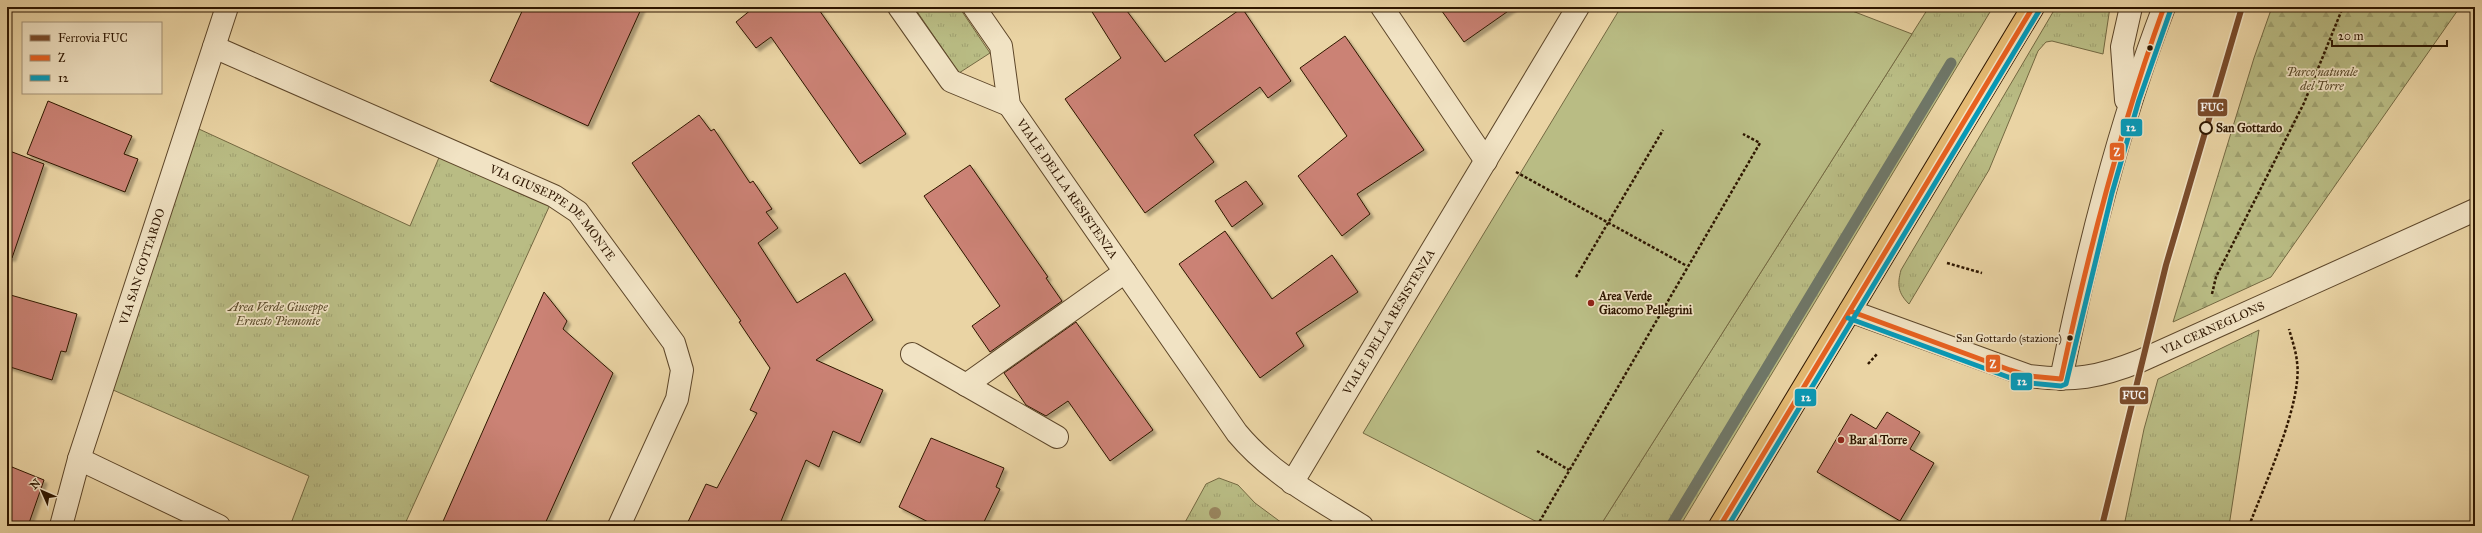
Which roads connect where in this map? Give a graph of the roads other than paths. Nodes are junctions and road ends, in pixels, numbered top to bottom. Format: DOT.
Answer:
graph roads {
  1 [pos="227,7"];
  2 [pos="899,7"];
  3 [pos="974,7"];
  4 [pos="1382,7"];
  5 [pos="1578,7"];
  6 [pos="2032,7"];
  7 [pos="2131,7"];
  8 [pos="2164,7"];
  9 [pos="214,47"];
  10 [pos="1009,104"];
  11 [pos="2127,113"];
  12 [pos="1486,161"];
  13 [pos="2475,210"];
  14 [pos="1125,272"];
  15 [pos="1850,311"];
  16 [pos="912,354"];
  17 [pos="2061,379"];
  18 [pos="966,385"];
  19 [pos="1057,437"];
  20 [pos="80,459"];
  21 [pos="1292,483"];
  22 [pos="61,526"];
  23 [pos="219,526"];
  24 [pos="619,526"];
  25 [pos="1362,526"];
  26 [pos="1720,526"];
  1 -- 9 [label="street, VIA SAN GOTTARDO"];
  2 -- 10 [label="street"];
  3 -- 10 [label="street, VIALE DELLA RESISTENZA"];
  4 -- 12 [label="street"];
  5 -- 12 [label="street, VIALE DELLA RESISTENZA"];
  6 -- 15 [label="main road"];
  7 -- 11 [label="street"];
  8 -- 11 [label="street"];
  9 -- 20 [label="street, VIA SAN GOTTARDO"];
  9 -- 24 [label="street, VIA GIUSEPPE DE MONTE"];
  10 -- 14 [label="street, VIALE DELLA RESISTENZA"];
  11 -- 17 [label="street"];
  12 -- 21 [label="street, VIALE DELLA RESISTENZA"];
  13 -- 17 [label="street, VIA CERNEGLONS"];
  14 -- 18 [label="street"];
  14 -- 21 [label="street, VIALE DELLA RESISTENZA"];
  15 -- 17 [label="street, VIA CERNEGLONS"];
  15 -- 26 [label="main road"];
  16 -- 18 [label="street"];
  18 -- 19 [label="street"];
  20 -- 22 [label="street, VIA SAN GOTTARDO"];
  20 -- 23 [label="street"];
  21 -- 25 [label="street, VIALE DELLA RESISTENZA"];
}
